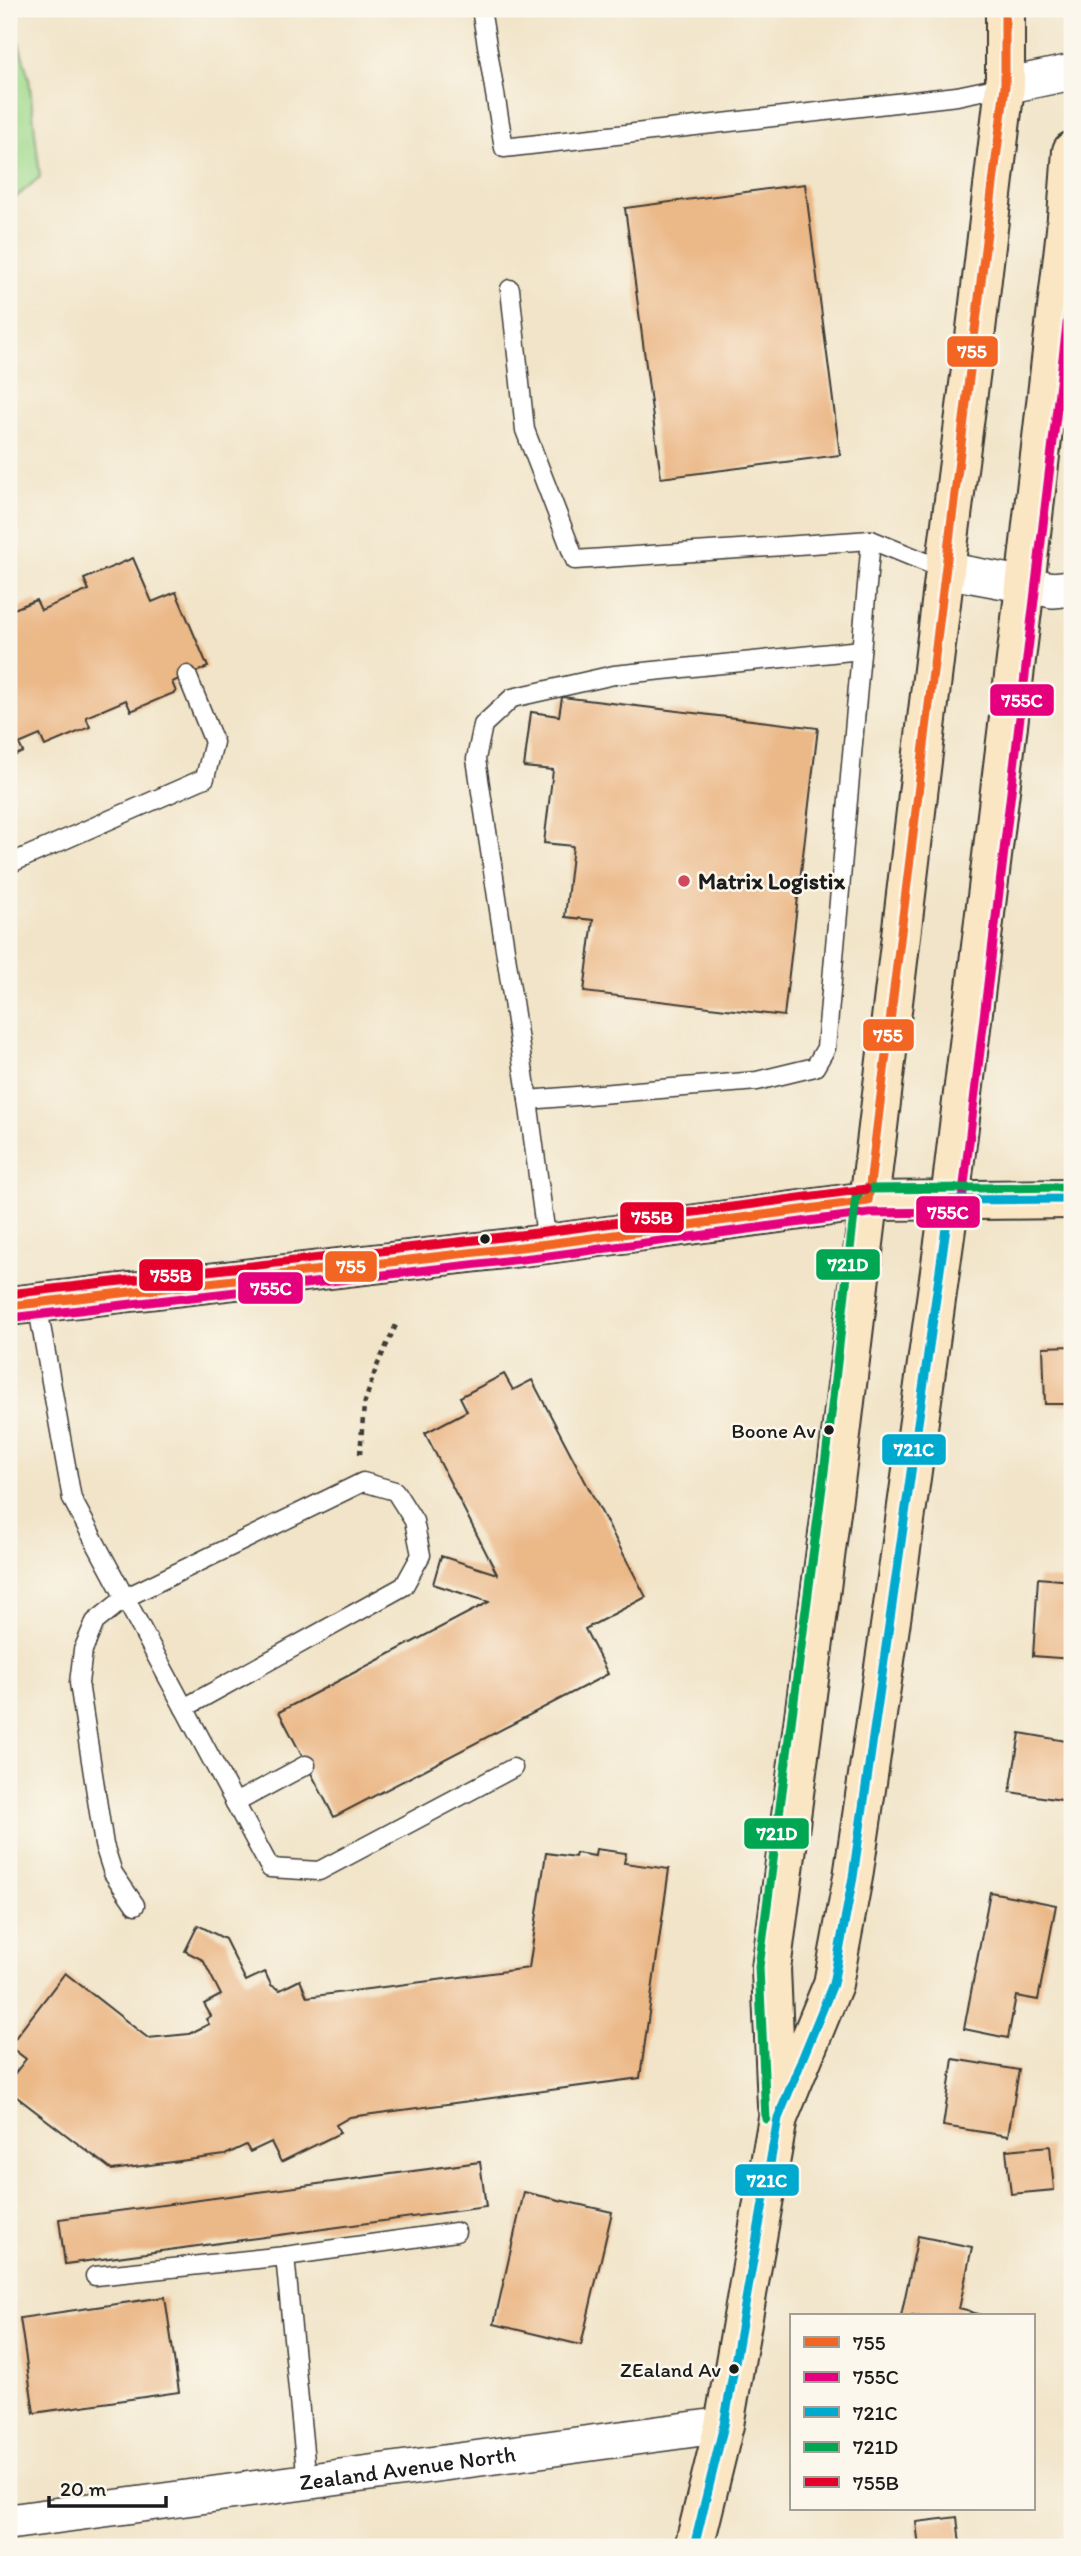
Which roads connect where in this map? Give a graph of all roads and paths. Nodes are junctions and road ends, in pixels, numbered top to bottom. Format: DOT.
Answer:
graph roads {
  1 [pos="481,9"];
  2 [pos="1005,9"];
  3 [pos="1072,72"];
  4 [pos="1005,86"];
  5 [pos="1072,151"];
  6 [pos="510,289"];
  7 [pos="872,540"];
  8 [pos="945,570"];
  9 [pos="1025,586"];
  10 [pos="1072,588"];
  11 [pos="861,650"];
  12 [pos="187,676"];
  13 [pos="9,864"];
  14 [pos="528,1100"];
  15 [pos="1072,1199"];
  16 [pos="950,1200"];
  17 [pos="868,1201"];
  18 [pos="547,1244"];
  19 [pos="23,1305"];
  20 [pos="396,1325"];
  21 [pos="363,1482"];
  22 [pos="125,1598"];
  23 [pos="184,1708"];
  24 [pos="306,1765"];
  25 [pos="513,1768"];
  26 [pos="235,1803"];
  27 [pos="135,1905"];
  28 [pos="778,2118"];
  29 [pos="456,2232"];
  30 [pos="285,2256"];
  31 [pos="95,2276"];
  32 [pos="724,2424"];
  33 [pos="307,2482"];
  34 [pos="9,2522"];
  35 [pos="694,2547"];
  1 -- 4 [label="lane"];
  2 -- 4 [label="main road"];
  3 -- 4 [label="street"];
  4 -- 8 [label="main road"];
  5 -- 9 [label="main road"];
  6 -- 7 [label="lane"];
  7 -- 8 [label="lane"];
  7 -- 11 [label="lane"];
  8 -- 9 [label="street"];
  8 -- 17 [label="main road"];
  9 -- 10 [label="street"];
  9 -- 16 [label="main road"];
  11 -- 14 [label="lane"];
  11 -- 14 [label="lane"];
  12 -- 13 [label="lane"];
  14 -- 18 [label="lane"];
  15 -- 16 [label="main road"];
  16 -- 17 [label="main road"];
  16 -- 28 [label="main road"];
  17 -- 18 [label="main road"];
  17 -- 28 [label="main road"];
  18 -- 19 [label="main road"];
  19 -- 22 [label="lane"];
  20 -- 21 [label="path"];
  21 -- 22 [label="lane"];
  21 -- 23 [label="lane"];
  22 -- 23 [label="lane"];
  22 -- 27 [label="lane"];
  23 -- 26 [label="lane"];
  24 -- 26 [label="lane"];
  25 -- 26 [label="lane"];
  28 -- 32 [label="main road"];
  29 -- 30 [label="lane"];
  30 -- 31 [label="lane"];
  30 -- 33 [label="lane"];
  32 -- 33 [label="street, Zealand Avenue North"];
  32 -- 35 [label="main road"];
  33 -- 34 [label="street, Zealand Avenue North"];
}
